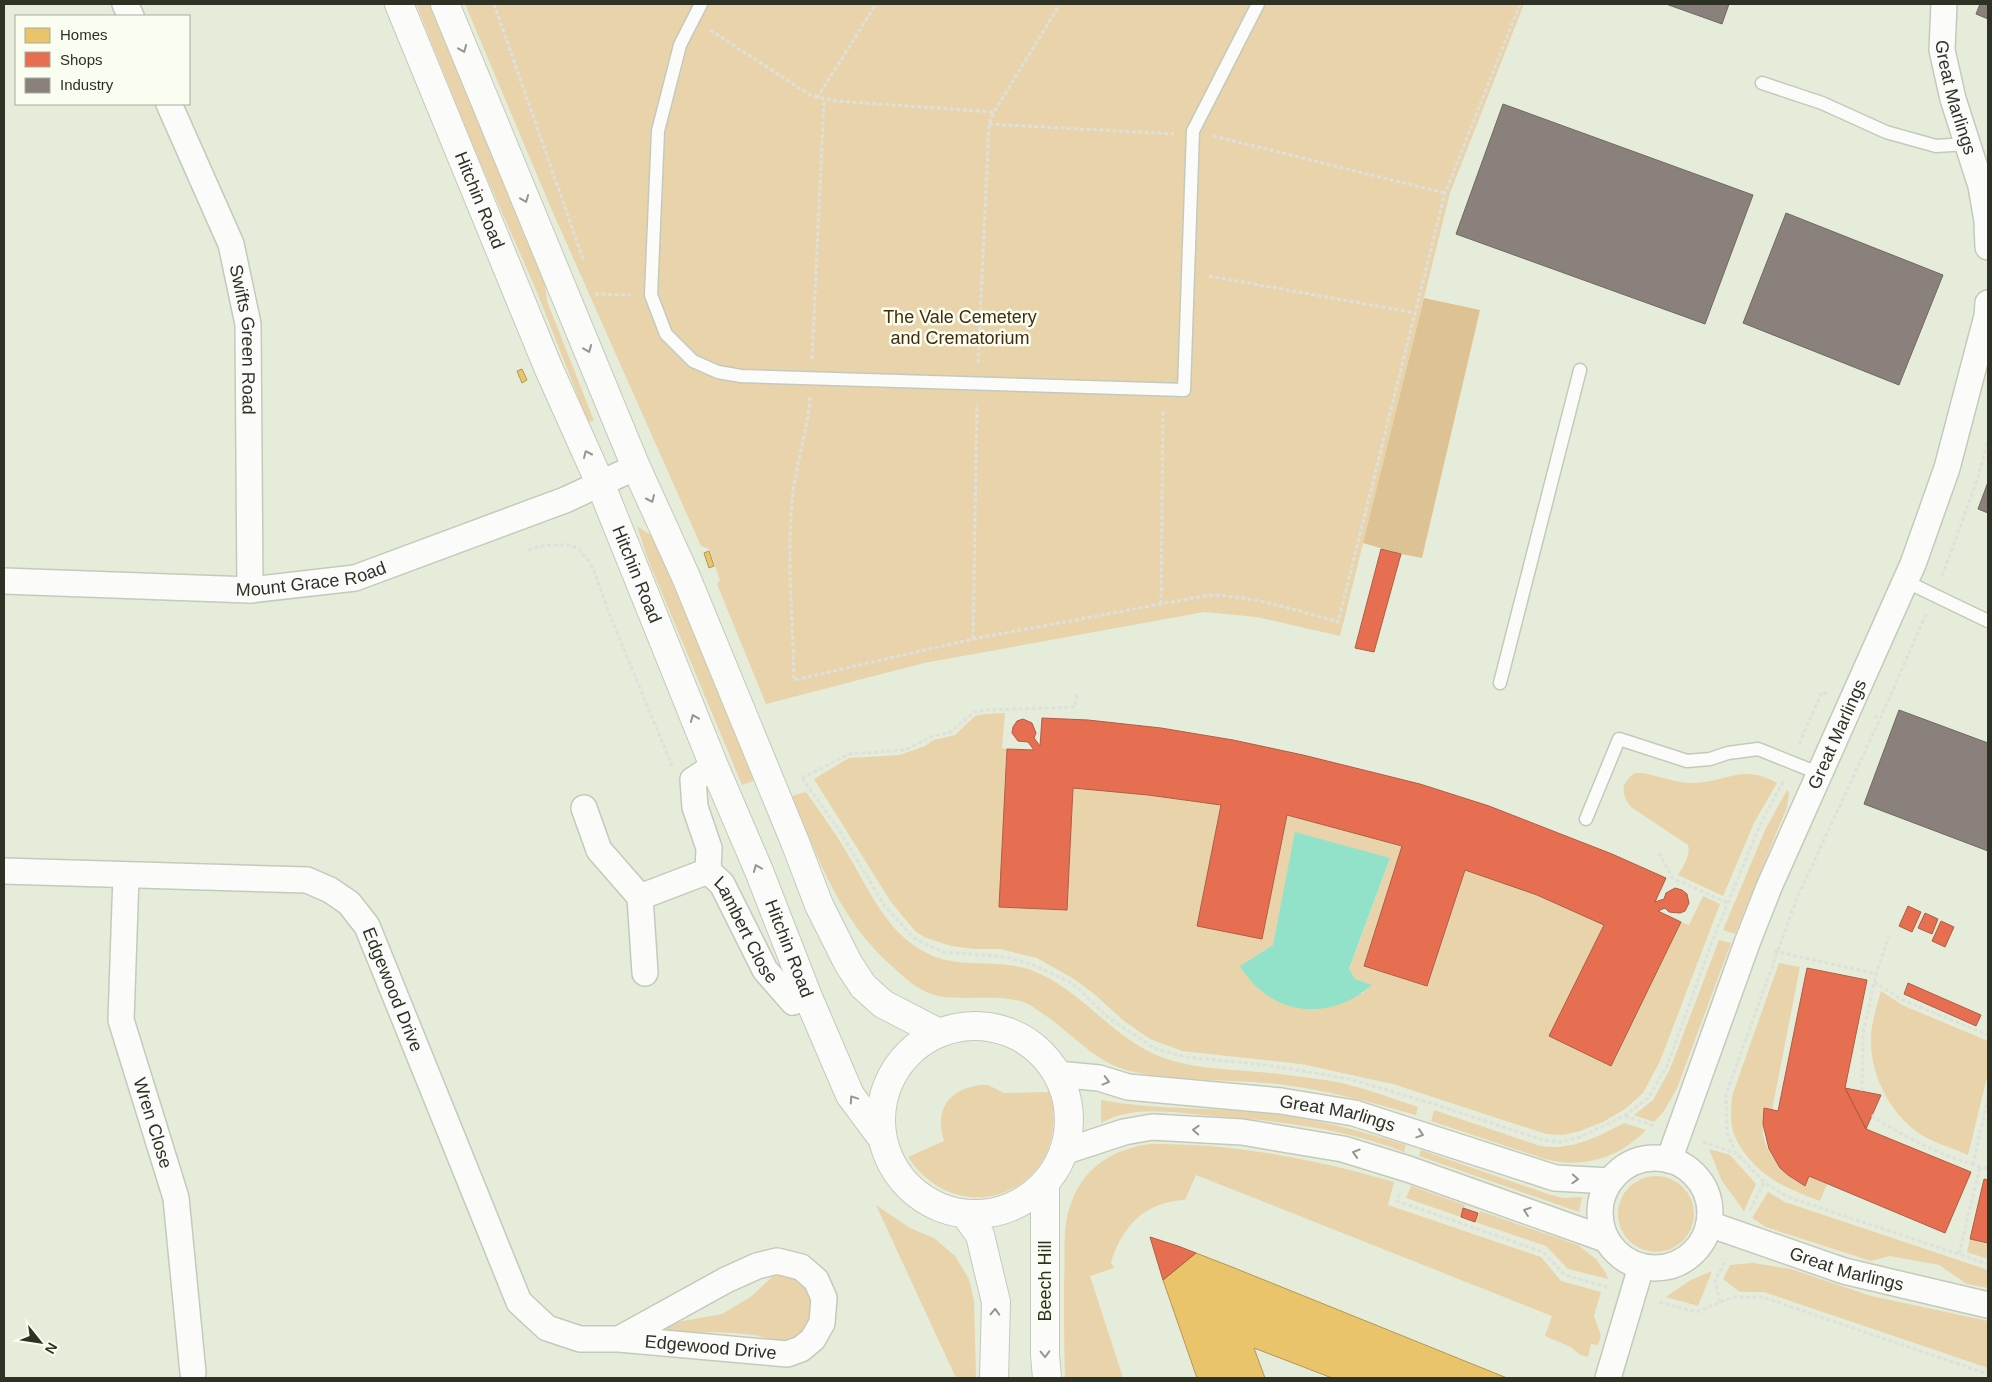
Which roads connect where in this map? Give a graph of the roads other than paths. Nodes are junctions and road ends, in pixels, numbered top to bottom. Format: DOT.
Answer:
graph roads {
  1 [pos="399,4"];
  2 [pos="445,4"];
  3 [pos="701,4"];
  4 [pos="1258,4"];
  5 [pos="1944,4"];
  6 [pos="1762,83"];
  7 [pos="169,105"];
  8 [pos="1968,144"];
  9 [pos="1988,247"];
  10 [pos="1988,303"];
  11 [pos="1580,370"];
  12 [pos="636,467"];
  13 [pos="600,482"];
  14 [pos="4,581"];
  15 [pos="1905,581"];
  16 [pos="250,590"];
  17 [pos="1988,621"];
  18 [pos="1500,683"];
  19 [pos="714,766"];
  20 [pos="1818,774"];
  21 [pos="584,808"];
  22 [pos="1586,819"];
  23 [pos="4,871"];
  24 [pos="708,871"];
  25 [pos="126,876"];
  26 [pos="640,897"];
  27 [pos="645,974"];
  28 [pos="808,996"];
  29 [pos="939,1033"];
  30 [pos="1058,1074"];
  31 [pos="882,1138"];
  32 [pos="1063,1152"];
  33 [pos="1669,1160"];
  34 [pos="1610,1181"];
  35 [pos="1045,1183"];
  36 [pos="965,1214"];
  37 [pos="1708,1224"];
  38 [pos="1606,1239"];
  39 [pos="1641,1267"];
  40 [pos="1988,1305"];
  41 [pos="619,1339"];
  42 [pos="193,1373"];
  43 [pos="994,1378"];
  44 [pos="1047,1378"];
  45 [pos="1608,1378"];
  13 -- 1 [label="main road, Hitchin Road, one-way"];
  2 -- 12 [label="main road, one-way"];
  3 -- 4 [label="lane"];
  5 -- 8 [label="street, Great Marlings"];
  6 -- 8 [label="lane"];
  7 -- 16 [label="street, Swifts Green Road"];
  8 -- 9 [label="street, Great Marlings"];
  10 -- 15 [label="street, Great Marlings"];
  11 -- 18 [label="lane"];
  12 -- 13 [label="street, Mount Grace Road"];
  12 -- 29 [label="main road, one-way"];
  13 -- 16 [label="street, Mount Grace Road"];
  19 -- 13 [label="main road, Hitchin Road, one-way"];
  14 -- 16 [label="street, Mount Grace Road"];
  15 -- 17 [label="lane"];
  15 -- 20 [label="street, Great Marlings"];
  19 -- 24 [label="street, Lambert Close"];
  28 -- 19 [label="main road, Hitchin Road, one-way"];
  20 -- 22 [label="lane"];
  20 -- 33 [label="street, Great Marlings"];
  21 -- 26 [label="street"];
  23 -- 25 [label="street, Edgewood Drive"];
  24 -- 26 [label="street, Lambert Close"];
  24 -- 28 [label="street, Lambert Close"];
  25 -- 41 [label="street, Edgewood Drive"];
  25 -- 42 [label="street, Wren Close"];
  26 -- 27 [label="street"];
  31 -- 28 [label="main road, Hitchin Road, one-way"];
  29 -- 30 [label="main road"];
  29 -- 31 [label="main road"];
  30 -- 32 [label="main road"];
  30 -- 34 [label="street, Great Marlings, one-way"];
  31 -- 36 [label="main road"];
  32 -- 35 [label="main road"];
  38 -- 32 [label="street, Great Marlings, one-way"];
  33 -- 34 [label="street, Great Marlings"];
  33 -- 37 [label="street, Great Marlings"];
  34 -- 38 [label="street, Great Marlings"];
  35 -- 36 [label="main road"];
  35 -- 44 [label="main road, Beech Hill, one-way"];
  43 -- 36 [label="main road, one-way"];
  37 -- 39 [label="street, Great Marlings"];
  37 -- 40 [label="street, Great Marlings"];
  38 -- 39 [label="street, Great Marlings"];
  39 -- 45 [label="street"];
  41 -- 41 [label="street, Edgewood Drive"];
}
